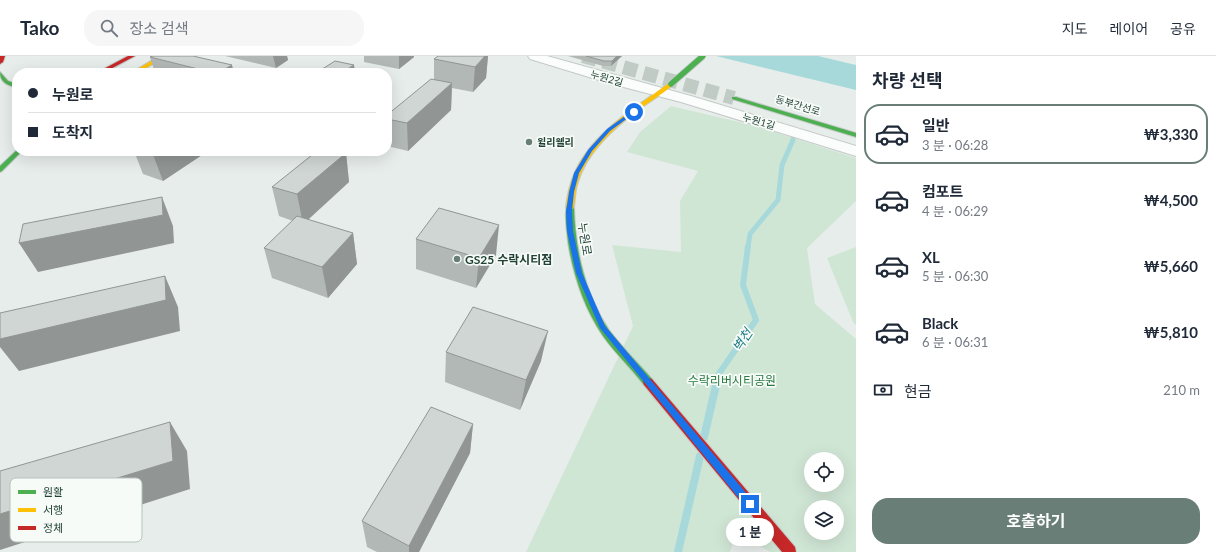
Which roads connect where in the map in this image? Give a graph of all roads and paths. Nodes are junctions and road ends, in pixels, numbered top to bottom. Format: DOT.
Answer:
graph roads {
  1 [pos="2,56"];
  2 [pos="132,56"];
  3 [pos="145,56"];
  4 [pos="163,56"];
  5 [pos="524,56"];
  6 [pos="534,56"];
  7 [pos="703,56"];
  8 [pos="0,62"];
  9 [pos="553,62"];
  10 [pos="109,68"];
  11 [pos="124,68"];
  12 [pos="143,68"];
  13 [pos="0,74"];
  14 [pos="12,84"];
  15 [pos="666,88"];
  16 [pos="856,126"];
  17 [pos="856,135"];
  18 [pos="856,151"];
  19 [pos="14,156"];
  20 [pos="0,170"];
  21 [pos="790,552"];
  1 -- 8 [label="main road"];
  2 -- 10 [label="main road"];
  3 -- 11 [label="main road"];
  4 -- 12 [label="main road"];
  5 -- 9 [label="street, 누원2길"];
  6 -- 9 [label="street, 누원2길"];
  7 -- 15 [label="main road, 누원로, bridge"];
  9 -- 15 [label="street, 누원2길"];
  13 -- 14 [label="main road"];
  15 -- 18 [label="street, 누원1길"];
  15 -- 21 [label="main road, 누원로"];
  16 -- 17 [label="main road, 동부간선로"];
  19 -- 20 [label="main road"];
}
